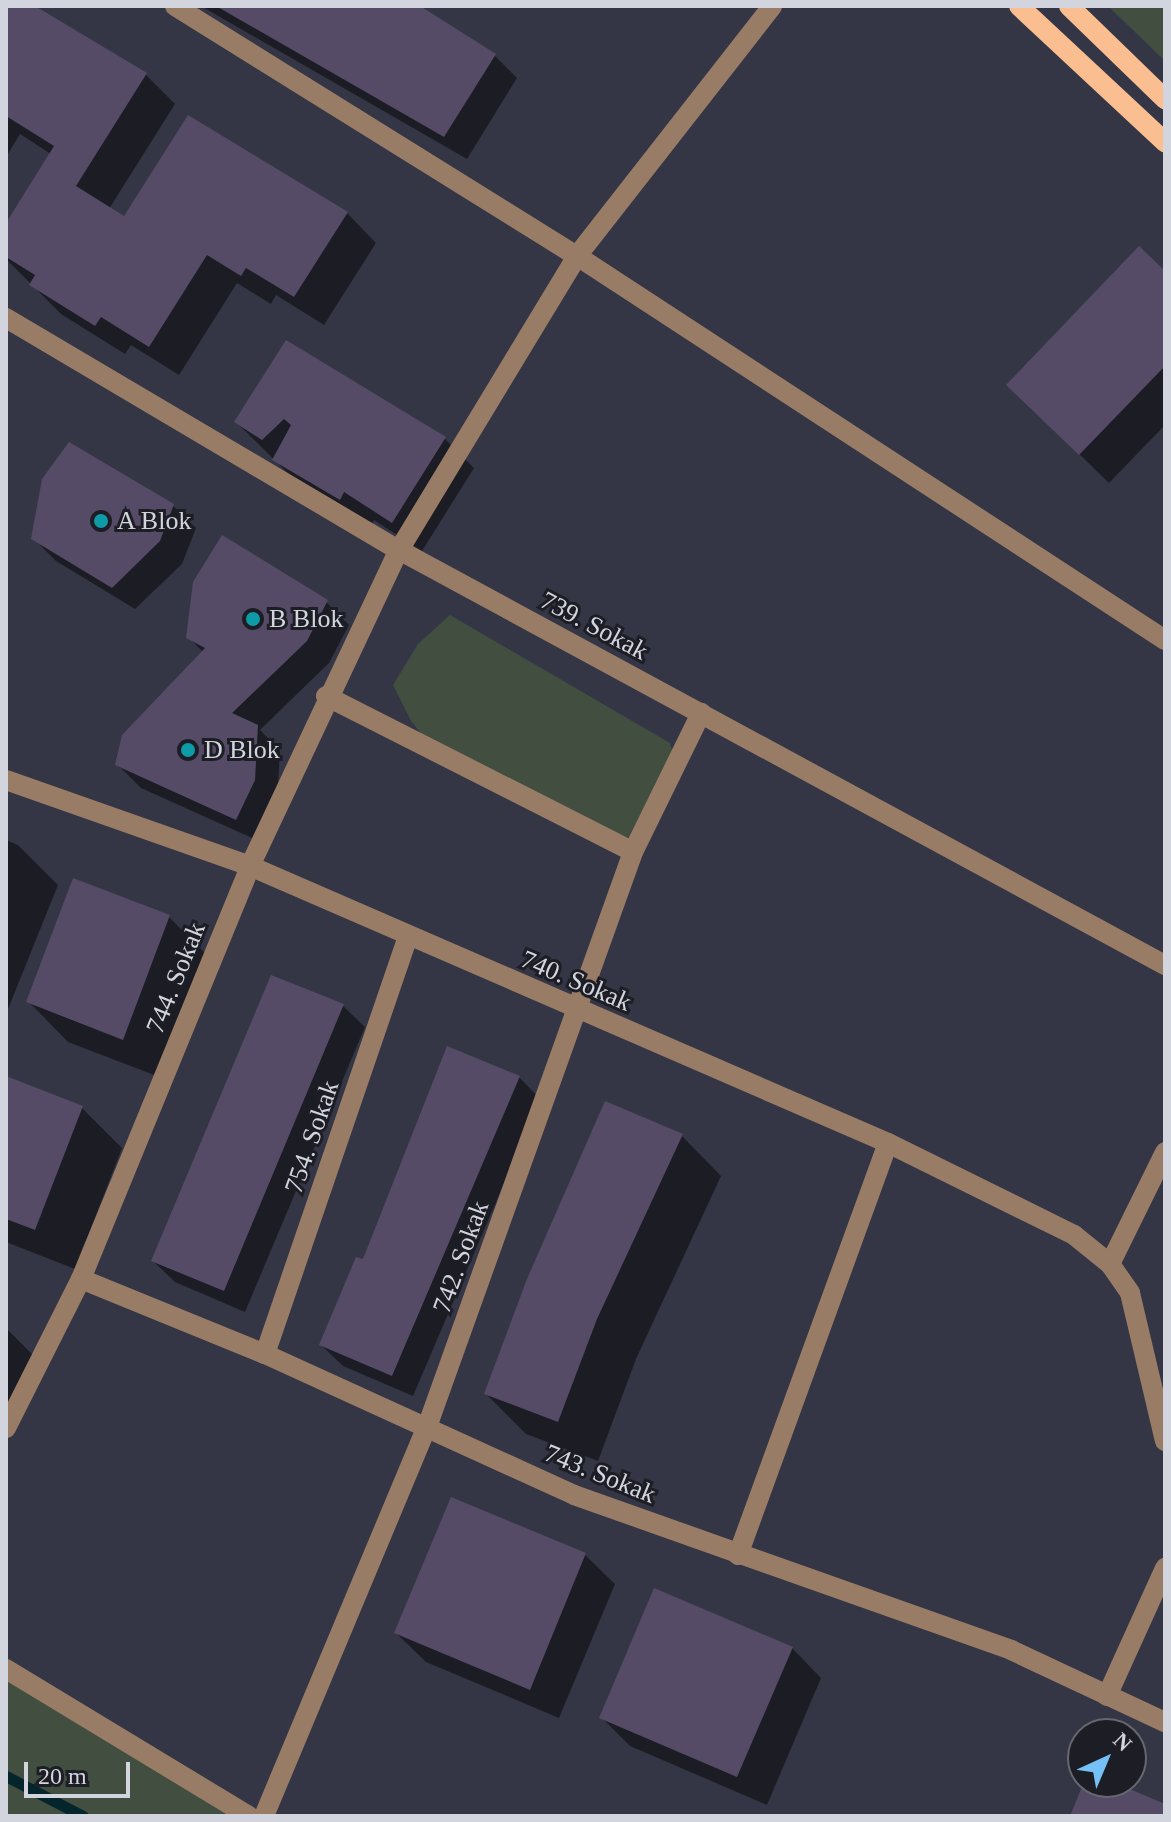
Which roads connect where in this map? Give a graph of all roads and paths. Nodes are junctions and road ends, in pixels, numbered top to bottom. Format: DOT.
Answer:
graph roads {
  1 [pos="175,6"];
  2 [pos="772,6"];
  3 [pos="1019,6"];
  4 [pos="1069,6"];
  5 [pos="1165,99"];
  6 [pos="1165,142"];
  7 [pos="577,256"];
  8 [pos="6,318"];
  9 [pos="399,550"];
  10 [pos="1165,640"];
  11 [pos="326,696"];
  12 [pos="701,713"];
  13 [pos="6,780"];
  14 [pos="633,852"];
  15 [pos="250,866"];
  16 [pos="408,937"];
  17 [pos="1165,965"];
  18 [pos="578,1010"];
  19 [pos="888,1143"];
  20 [pos="1165,1152"];
  21 [pos="1110,1264"];
  22 [pos="81,1279"];
  23 [pos="265,1354"];
  24 [pos="427,1427"];
  25 [pos="6,1428"];
  26 [pos="1165,1441"];
  27 [pos="738,1555"];
  28 [pos="1165,1568"];
  29 [pos="6,1669"];
  30 [pos="1107,1696"];
  31 [pos="1165,1722"];
  32 [pos="249,1816"];
  33 [pos="264,1816"];
  1 -- 7 [label="street"];
  2 -- 7 [label="street, 744. Sokak"];
  3 -- 6 [label="main road"];
  4 -- 5 [label="main road"];
  7 -- 9 [label="street, 744. Sokak"];
  7 -- 10 [label="street"];
  8 -- 9 [label="street, 739. Sokak"];
  9 -- 11 [label="street, 744. Sokak"];
  9 -- 12 [label="street, 739. Sokak"];
  11 -- 14 [label="street"];
  11 -- 15 [label="street, 744. Sokak"];
  12 -- 14 [label="street, 742. Sokak"];
  12 -- 17 [label="street, 739. Sokak"];
  13 -- 15 [label="street, 740. Sokak"];
  14 -- 18 [label="street, 742. Sokak"];
  15 -- 16 [label="street, 740. Sokak"];
  15 -- 22 [label="street, 744. Sokak"];
  16 -- 18 [label="street, 740. Sokak"];
  16 -- 23 [label="street, 754. Sokak"];
  18 -- 19 [label="street, 740. Sokak"];
  18 -- 24 [label="street, 742. Sokak"];
  19 -- 21 [label="street, 740. Sokak"];
  19 -- 27 [label="street"];
  20 -- 21 [label="street"];
  21 -- 26 [label="street, 740. Sokak"];
  22 -- 23 [label="street, 743. Sokak"];
  22 -- 25 [label="street, 744. Sokak"];
  23 -- 24 [label="street, 743. Sokak"];
  24 -- 27 [label="street, 743. Sokak"];
  24 -- 33 [label="street, 742. Sokak"];
  27 -- 30 [label="street, 743. Sokak"];
  28 -- 30 [label="street"];
  29 -- 32 [label="street"];
  30 -- 31 [label="street, 743. Sokak"];
}
